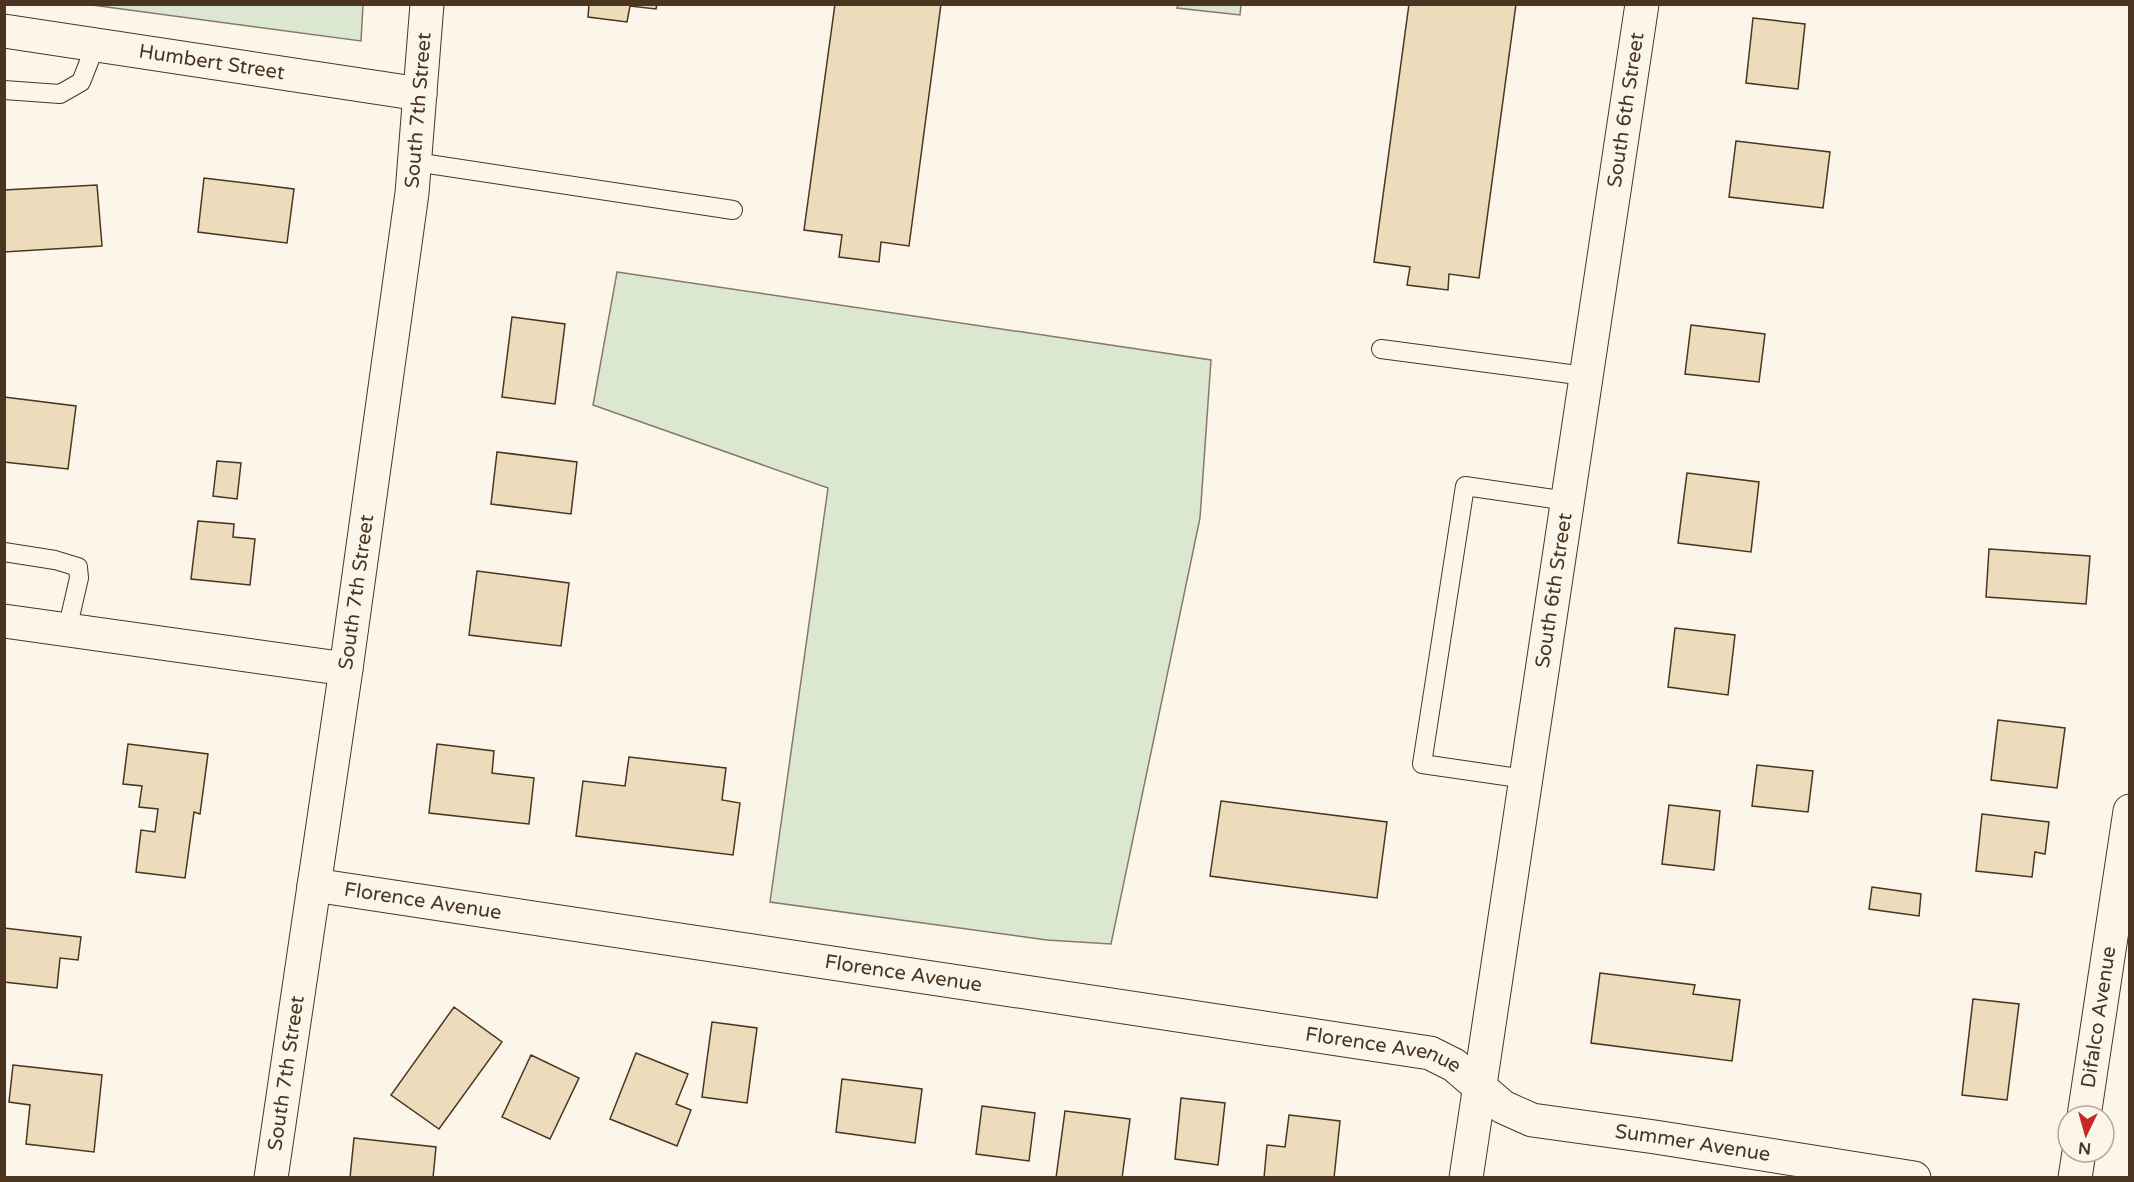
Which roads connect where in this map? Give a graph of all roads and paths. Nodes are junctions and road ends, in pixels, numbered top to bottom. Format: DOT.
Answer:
graph roads {
  1 [pos="427,4"];
  2 [pos="1642,4"];
  3 [pos="4,31"];
  4 [pos="96,45"];
  5 [pos="4,90"];
  6 [pos="420,94"];
  7 [pos="415,162"];
  8 [pos="734,210"];
  9 [pos="1381,349"];
  10 [pos="1585,376"];
  11 [pos="1567,501"];
  12 [pos="4,552"];
  13 [pos="4,621"];
  14 [pos="67,630"];
  15 [pos="346,669"];
  16 [pos="1526,779"];
  17 [pos="2130,811"];
  18 [pos="314,885"];
  19 [pos="1480,1088"];
  20 [pos="2086,1104"];
  21 [pos="271,1178"];
  22 [pos="1466,1178"];
  23 [pos="1914,1178"];
  1 -- 6 [label="street, South 7th Street"];
  2 -- 10 [label="street, South 6th Street"];
  3 -- 4 [label="street, Humbert Street"];
  4 -- 5 [label="lane"];
  4 -- 6 [label="street, Humbert Street"];
  6 -- 7 [label="street, South 7th Street"];
  7 -- 8 [label="lane"];
  7 -- 15 [label="street, South 7th Street"];
  9 -- 10 [label="lane"];
  10 -- 11 [label="street, South 6th Street"];
  11 -- 16 [label="street, South 6th Street"];
  11 -- 16 [label="lane"];
  12 -- 14 [label="lane"];
  13 -- 14 [label="street"];
  14 -- 15 [label="street"];
  15 -- 18 [label="street, South 7th Street"];
  16 -- 19 [label="street, South 6th Street"];
  17 -- 20 [label="street, Difalco Avenue"];
  18 -- 19 [label="street, Florence Avenue"];
  18 -- 21 [label="street, South 7th Street"];
  19 -- 22 [label="street, South 6th Street"];
  19 -- 23 [label="street, Summer Avenue"];
}
